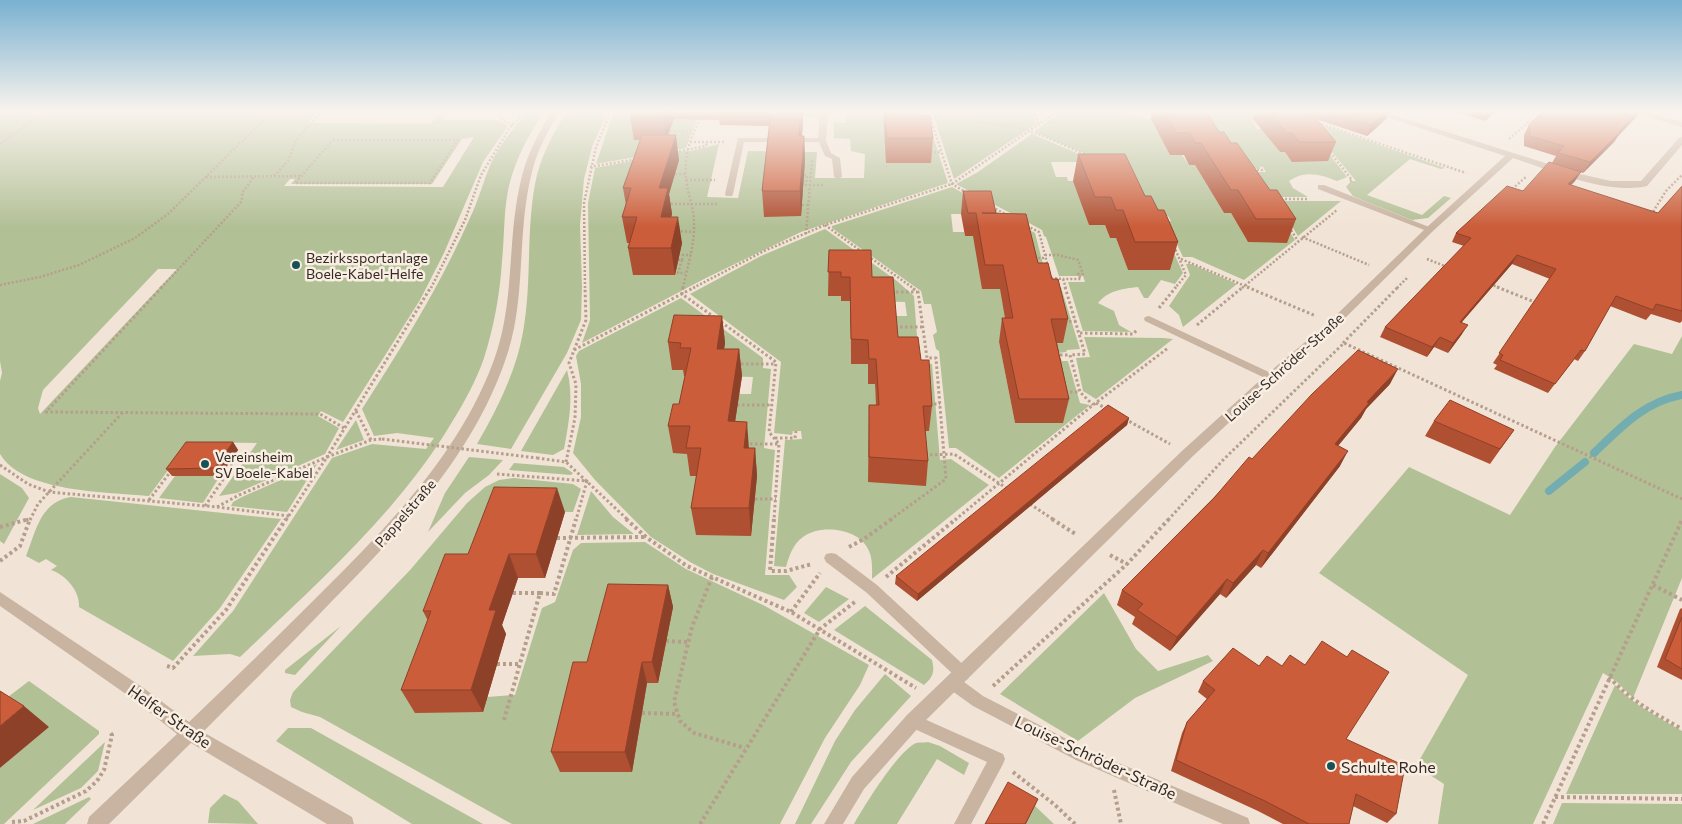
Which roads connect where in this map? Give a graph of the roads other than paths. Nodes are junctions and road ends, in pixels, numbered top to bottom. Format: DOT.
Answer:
graph roads {
  1 [pos="534,149"];
  2 [pos="739,149"];
  3 [pos="826,149"];
  4 [pos="1493,149"];
  5 [pos="1674,149"];
  6 [pos="1511,155"];
  7 [pos="838,177"];
  8 [pos="1321,187"];
  9 [pos="729,194"];
  10 [pos="1430,229"];
  11 [pos="1149,319"];
  12 [pos="1271,377"];
  13 [pos="831,558"];
  14 [pos="0,598"];
  15 [pos="958,678"];
  16 [pos="912,721"];
  17 [pos="189,733"];
  18 [pos="96,824"];
  19 [pos="345,824"];
  20 [pos="833,824"];
  21 [pos="962,824"];
  22 [pos="1242,824"];
  1 -- 17 [label="street, Pappelstraße"];
  2 -- 9 [label="lane"];
  3 -- 7 [label="lane"];
  4 -- 6 [label="street"];
  5 -- 6 [label="street"];
  6 -- 10 [label="street, Louise-Schröder-Straße"];
  8 -- 10 [label="lane"];
  10 -- 12 [label="street, Louise-Schröder-Straße"];
  11 -- 12 [label="lane"];
  12 -- 15 [label="street, Louise-Schröder-Straße"];
  13 -- 15 [label="lane"];
  14 -- 17 [label="street, Helfer Straße"];
  15 -- 16 [label="street, Louise-Schröder-Straße"];
  15 -- 22 [label="lane, Louise-Schröder-Straße"];
  16 -- 20 [label="street, Louise-Schröder-Straße"];
  16 -- 21 [label="lane"];
  17 -- 18 [label="street, Pappelstraße"];
  17 -- 19 [label="street, Helfer Straße"];
}
